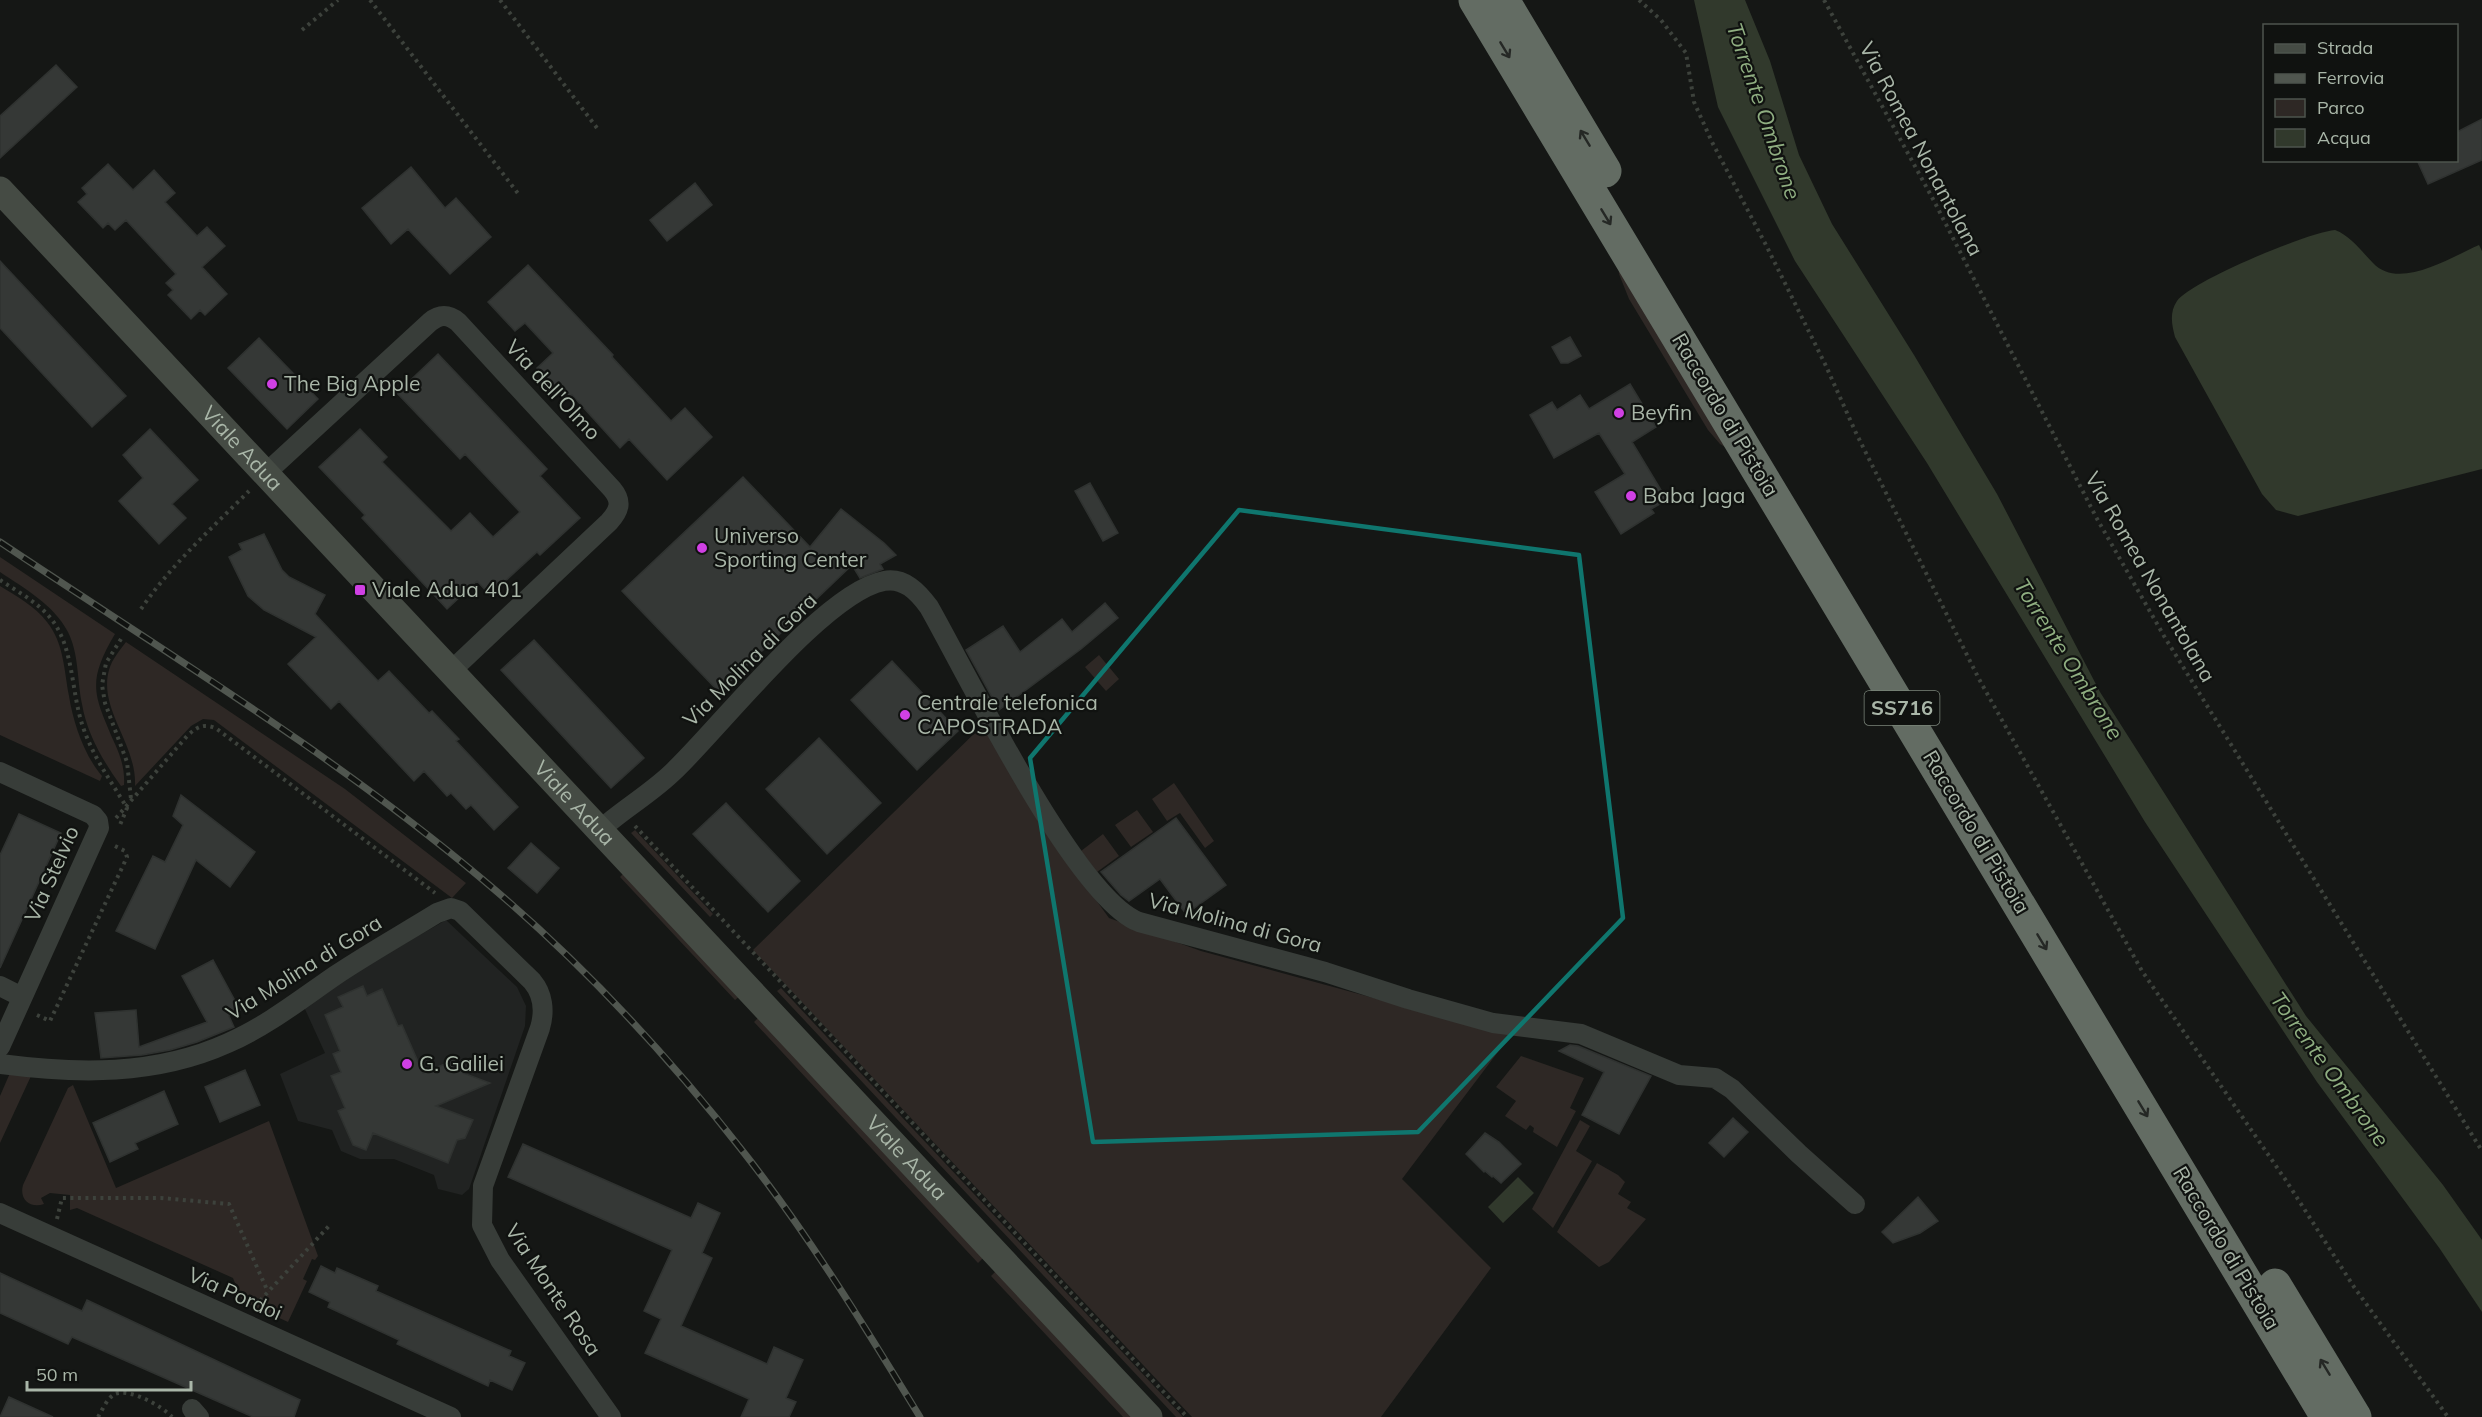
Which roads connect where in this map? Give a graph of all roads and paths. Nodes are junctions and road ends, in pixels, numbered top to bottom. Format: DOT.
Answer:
graph roads {
  1 [pos="338,0"];
  2 [pos="370,0"];
  3 [pos="500,0"];
  4 [pos="1475,0"];
  5 [pos="1503,0"];
  6 [pos="1639,0"];
  7 [pos="1824,0"];
  8 [pos="302,30"];
  9 [pos="597,128"];
  10 [pos="0,190"];
  11 [pos="520,196"];
  12 [pos="266,473"];
  13 [pos="141,609"];
  14 [pos="121,639"];
  15 [pos="451,671"];
  16 [pos="0,772"];
  17 [pos="131,800"];
  18 [pos="620,813"];
  19 [pos="99,828"];
  20 [pos="600,831"];
  21 [pos="451,908"];
  22 [pos="0,986"];
  23 [pos="22,997"];
  24 [pos="0,1047"];
  25 [pos="0,1064"];
  26 [pos="2482,1151"];
  27 [pos="1855,1204"];
  28 [pos="0,1213"];
  29 [pos="329,1226"];
  30 [pos="52,1237"];
  31 [pos="268,1292"];
  32 [pos="247,1326"];
  33 [pos="98,1417"];
  34 [pos="172,1417"];
  35 [pos="451,1417"];
  36 [pos="611,1417"];
  37 [pos="1149,1417"];
  38 [pos="1187,1417"];
  39 [pos="2327,1417"];
  40 [pos="2355,1417"];
  41 [pos="2448,1417"];
  1 -- 8 [label="path"];
  2 -- 11 [label="path"];
  3 -- 9 [label="path"];
  4 -- 39 [label="highway, Raccordo di Pistoia / SS716, one-way"];
  40 -- 5 [label="highway, Raccordo di Pistoia / SS716, one-way"];
  6 -- 41 [label="path"];
  7 -- 26 [label="path, Via Romea Nonantolana"];
  10 -- 12 [label="main road, Viale Adua"];
  12 -- 13 [label="path"];
  12 -- 15 [label="main road, Viale Adua"];
  12 -- 15 [label="street, Via dell'Olmo"];
  14 -- 17 [label="path"];
  15 -- 20 [label="main road, Viale Adua"];
  16 -- 19 [label="street, Via Stelvio"];
  17 -- 19 [label="path"];
  17 -- 21 [label="path"];
  18 -- 20 [label="street, Via Molina di Gora"];
  18 -- 27 [label="street, Via Molina di Gora"];
  18 -- 38 [label="path"];
  19 -- 23 [label="street, Via Stelvio"];
  20 -- 37 [label="main road, Viale Adua"];
  21 -- 25 [label="street, Via Molina di Gora"];
  21 -- 36 [label="street, Via Monte Rosa"];
  22 -- 23 [label="street"];
  23 -- 24 [label="street, Via Stelvio"];
  28 -- 30 [label="street, Via Pordoi"];
  29 -- 31 [label="path"];
  30 -- 31 [label="path"];
  30 -- 32 [label="street, Via Pordoi"];
  31 -- 32 [label="path"];
  32 -- 35 [label="street, Via Pordoi"];
  33 -- 34 [label="path"];
}
